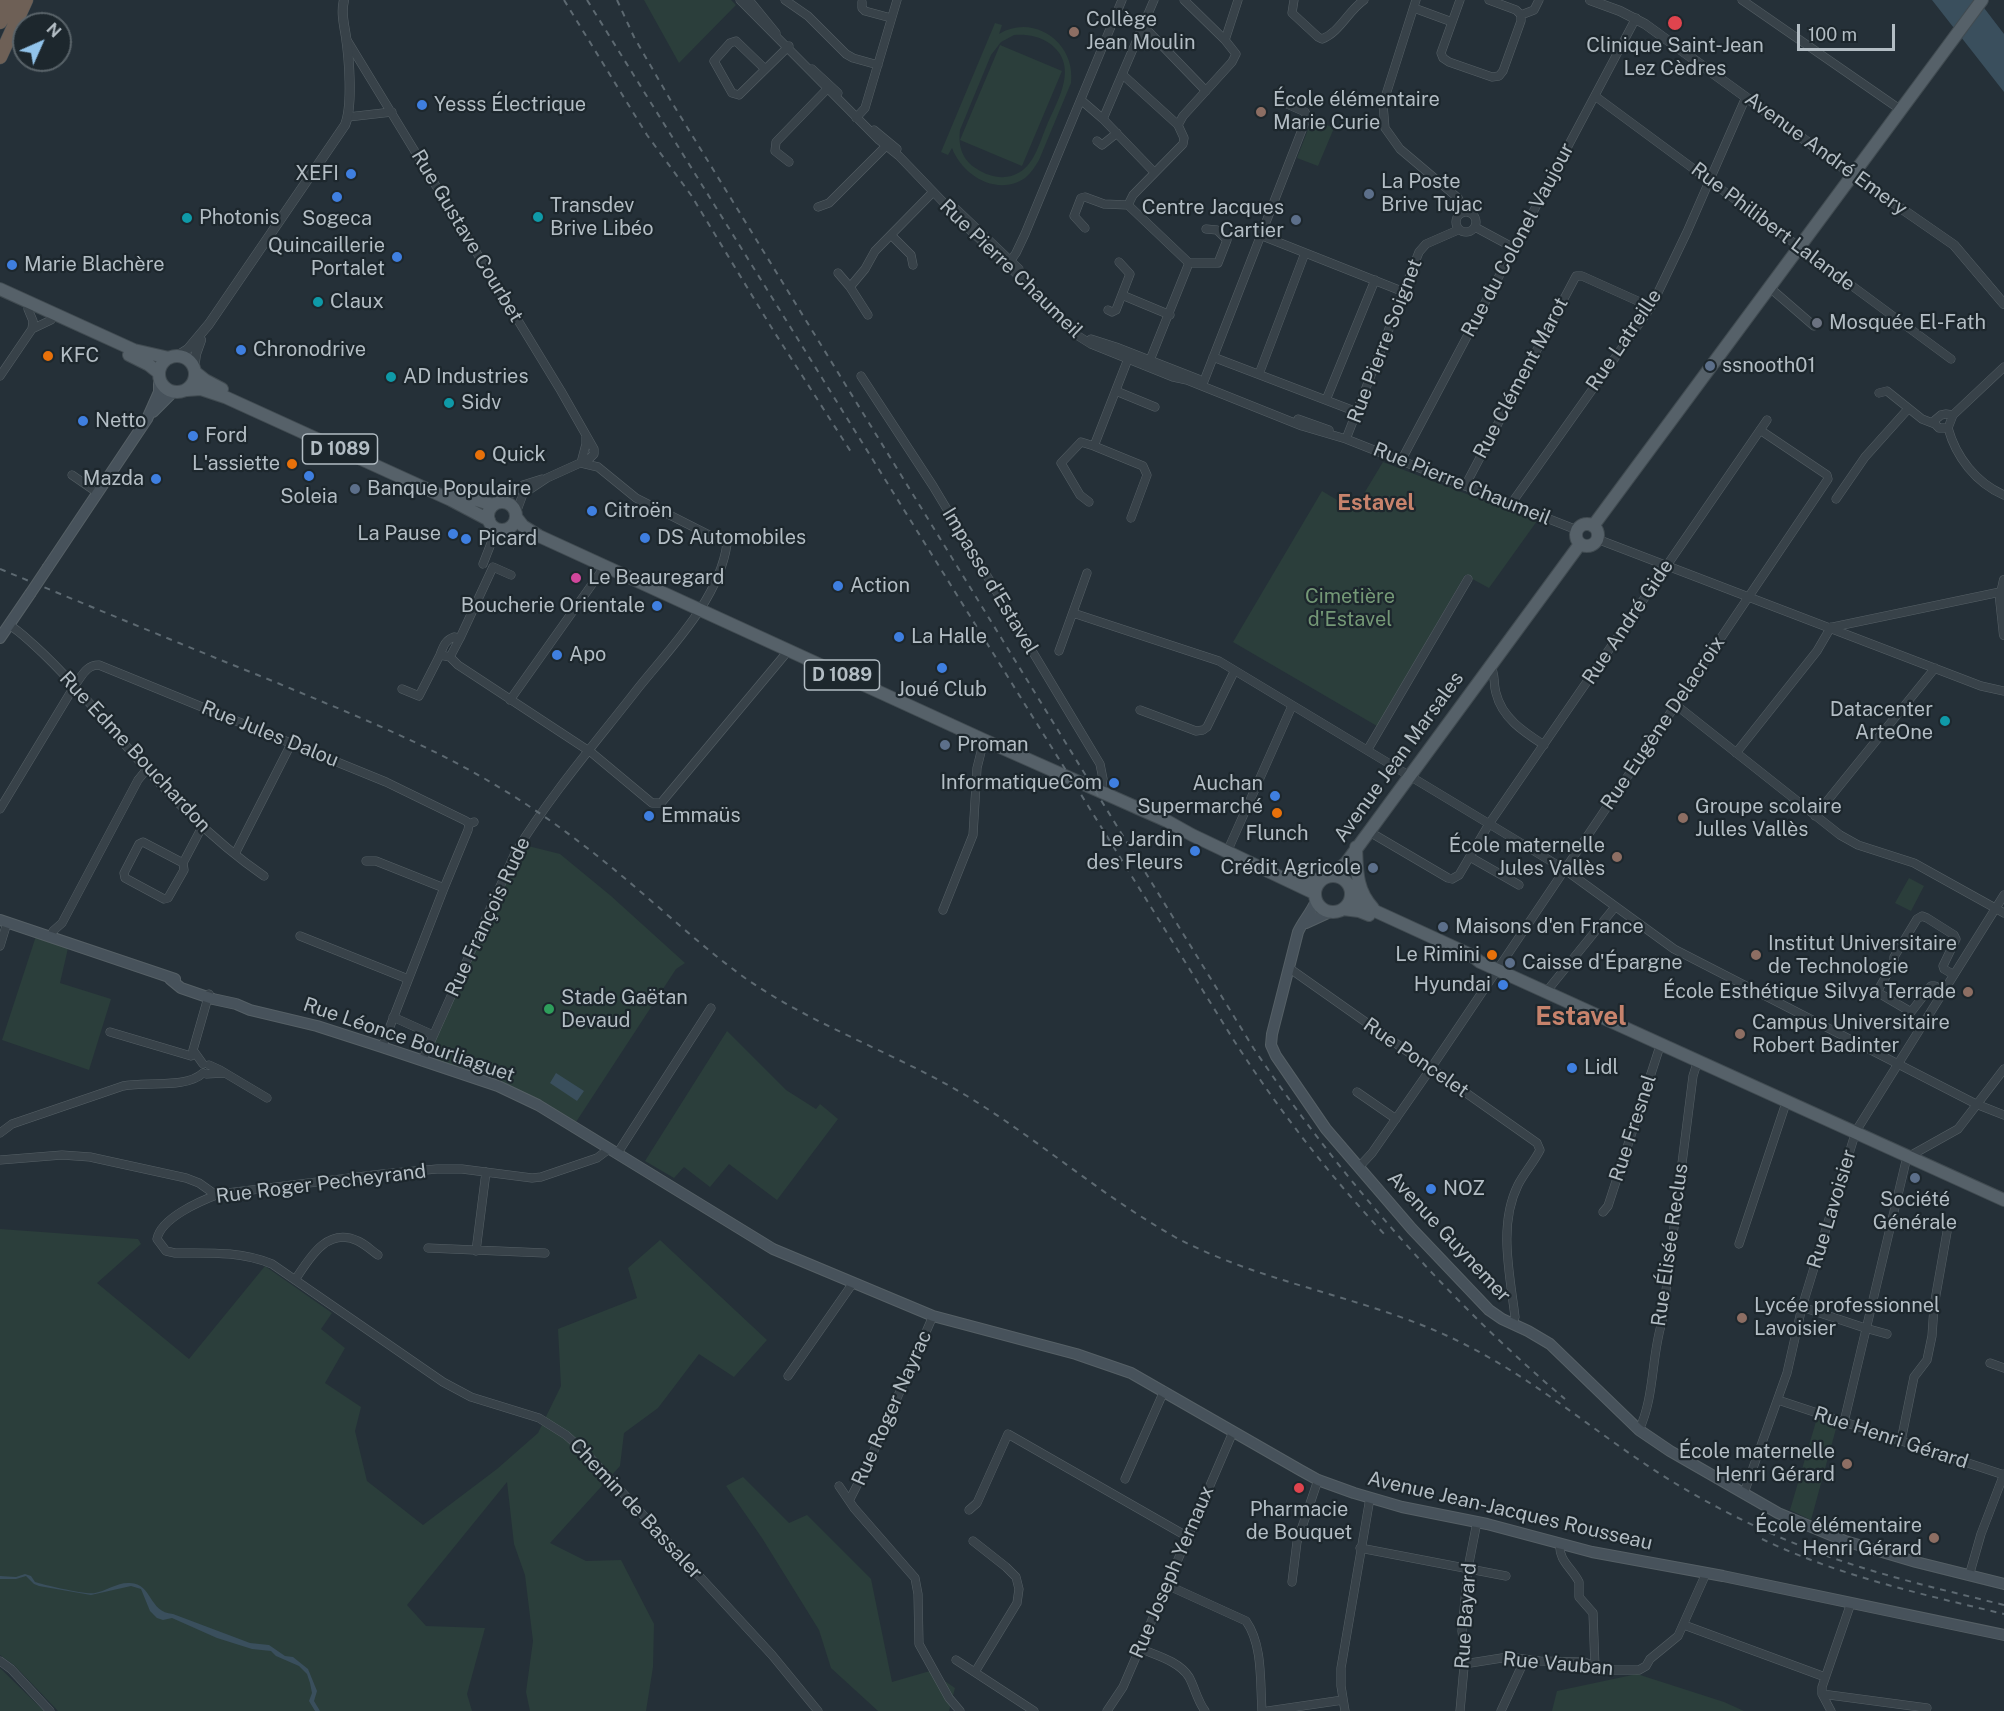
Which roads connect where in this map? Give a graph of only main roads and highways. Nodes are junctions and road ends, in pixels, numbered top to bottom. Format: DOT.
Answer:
graph roads {
  1 [pos="3,0"];
  2 [pos="15,0"];
  3 [pos="26,0"];
  4 [pos="1982,0"];
  5 [pos="0,4"];
  6 [pos="0,22"];
  7 [pos="0,57"];
  8 [pos="0,289"];
  9 [pos="0,296"];
  10 [pos="173,357"];
  11 [pos="195,370"];
  12 [pos="159,376"];
  13 [pos="187,390"];
  14 [pos="173,392"];
  15 [pos="147,419"];
  16 [pos="496,504"];
  17 [pos="516,515"];
  18 [pos="497,526"];
  19 [pos="1593,526"];
  20 [pos="539,536"];
  21 [pos="1580,544"];
  22 [pos="0,638"];
  23 [pos="1356,847"];
  24 [pos="1228,849"];
  25 [pos="1346,863"];
  26 [pos="1326,877"];
  27 [pos="1350,889"];
  28 [pos="1315,897"];
  29 [pos="1337,911"];
  30 [pos="1378,912"];
  31 [pos="6,922"];
  32 [pos="1300,927"];
  33 [pos="1480,962"];
  34 [pos="612,1151"];
  35 [pos="2004,1200"];
  36 [pos="2004,1584"];
  37 [pos="2004,1635"];
  1 -- 5 [label="highway"];
  2 -- 6 [label="highway"];
  3 -- 7 [label="highway"];
  4 -- 19 [label="main road"];
  8 -- 10 [label="main road"];
  9 -- 12 [label="main road"];
  10 -- 11 [label="main road"];
  10 -- 12 [label="main road"];
  11 -- 13 [label="main road"];
  11 -- 16 [label="main road, D 1089"];
  12 -- 14 [label="main road"];
  12 -- 15 [label="main road"];
  13 -- 14 [label="main road"];
  13 -- 18 [label="main road, D 1089"];
  14 -- 15 [label="main road"];
  15 -- 22 [label="main road, bridge"];
  16 -- 17 [label="main road"];
  16 -- 18 [label="main road"];
  17 -- 18 [label="main road"];
  17 -- 20 [label="main road, D 1089"];
  18 -- 20 [label="main road"];
  19 -- 21 [label="main road"];
  19 -- 21 [label="main road"];
  20 -- 24 [label="main road, D 1089"];
  21 -- 23 [label="main road, Avenue Jean Marsales"];
  23 -- 25 [label="main road, Avenue Jean Marsales"];
  23 -- 30 [label="main road"];
  24 -- 26 [label="main road, D 1089"];
  24 -- 28 [label="main road, D 1089"];
  25 -- 26 [label="main road, Avenue Jean Marsales"];
  25 -- 27 [label="main road, Avenue Jean Marsales"];
  26 -- 27 [label="main road"];
  26 -- 28 [label="main road"];
  27 -- 29 [label="main road"];
  27 -- 30 [label="main road"];
  28 -- 29 [label="main road"];
  28 -- 32 [label="main road, Avenue Guynemer"];
  29 -- 32 [label="main road"];
  29 -- 33 [label="main road"];
  30 -- 33 [label="main road"];
  31 -- 34 [label="main road, Rue Léonce Bourliaguet"];
  32 -- 36 [label="main road, Avenue Guynemer"];
  33 -- 35 [label="main road"];
  34 -- 37 [label="main road, Avenue Jean-Jacques Rousseau"];
}
